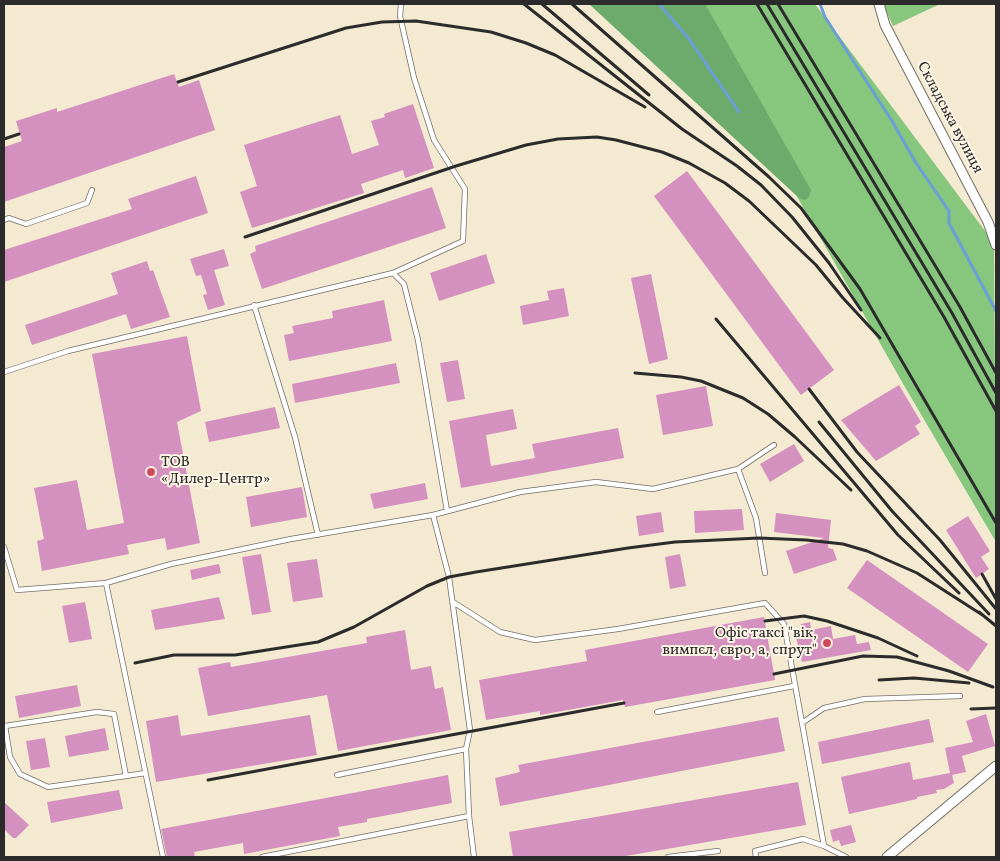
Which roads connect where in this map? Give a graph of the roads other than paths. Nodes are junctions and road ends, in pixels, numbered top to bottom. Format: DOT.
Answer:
graph roads {
  1 [pos="400,4"];
  2 [pos="879,4"];
  3 [pos="92,190"];
  4 [pos="4,220"];
  5 [pos="996,243"];
  6 [pos="393,273"];
  7 [pos="254,305"];
  8 [pos="4,372"];
  9 [pos="774,445"];
  10 [pos="738,469"];
  11 [pos="447,511"];
  12 [pos="433,515"];
  13 [pos="318,535"];
  14 [pos="4,547"];
  15 [pos="765,573"];
  16 [pos="106,583"];
  17 [pos="453,602"];
  18 [pos="794,686"];
  19 [pos="960,696"];
  20 [pos="657,712"];
  21 [pos="802,723"];
  22 [pos="4,726"];
  23 [pos="466,749"];
  24 [pos="996,766"];
  25 [pos="145,773"];
  26 [pos="337,775"];
  27 [pos="126,776"];
  28 [pos="469,816"];
  29 [pos="824,846"];
  30 [pos="718,851"];
  31 [pos="163,857"];
  32 [pos="262,857"];
  33 [pos="474,857"];
  34 [pos="668,857"];
  35 [pos="756,857"];
  36 [pos="846,857"];
  37 [pos="887,857"];
  1 -- 6 [label="lane"];
  2 -- 5 [label="street, Складська вулиця"];
  3 -- 4 [label="lane"];
  6 -- 7 [label="lane"];
  6 -- 11 [label="lane"];
  7 -- 8 [label="lane"];
  7 -- 13 [label="lane"];
  9 -- 10 [label="lane"];
  10 -- 11 [label="lane"];
  10 -- 15 [label="lane"];
  11 -- 12 [label="lane"];
  12 -- 13 [label="lane"];
  12 -- 17 [label="lane"];
  13 -- 16 [label="lane"];
  14 -- 16 [label="lane"];
  16 -- 25 [label="lane"];
  17 -- 18 [label="lane"];
  17 -- 23 [label="lane"];
  18 -- 20 [label="lane"];
  18 -- 21 [label="lane"];
  19 -- 21 [label="lane"];
  21 -- 29 [label="lane"];
  22 -- 27 [label="lane"];
  22 -- 27 [label="lane"];
  23 -- 26 [label="lane"];
  23 -- 28 [label="lane"];
  24 -- 37 [label="street"];
  25 -- 27 [label="lane"];
  25 -- 31 [label="lane"];
  28 -- 32 [label="lane"];
  28 -- 33 [label="lane"];
  29 -- 35 [label="lane"];
  29 -- 36 [label="lane"];
  30 -- 34 [label="lane"];
}
